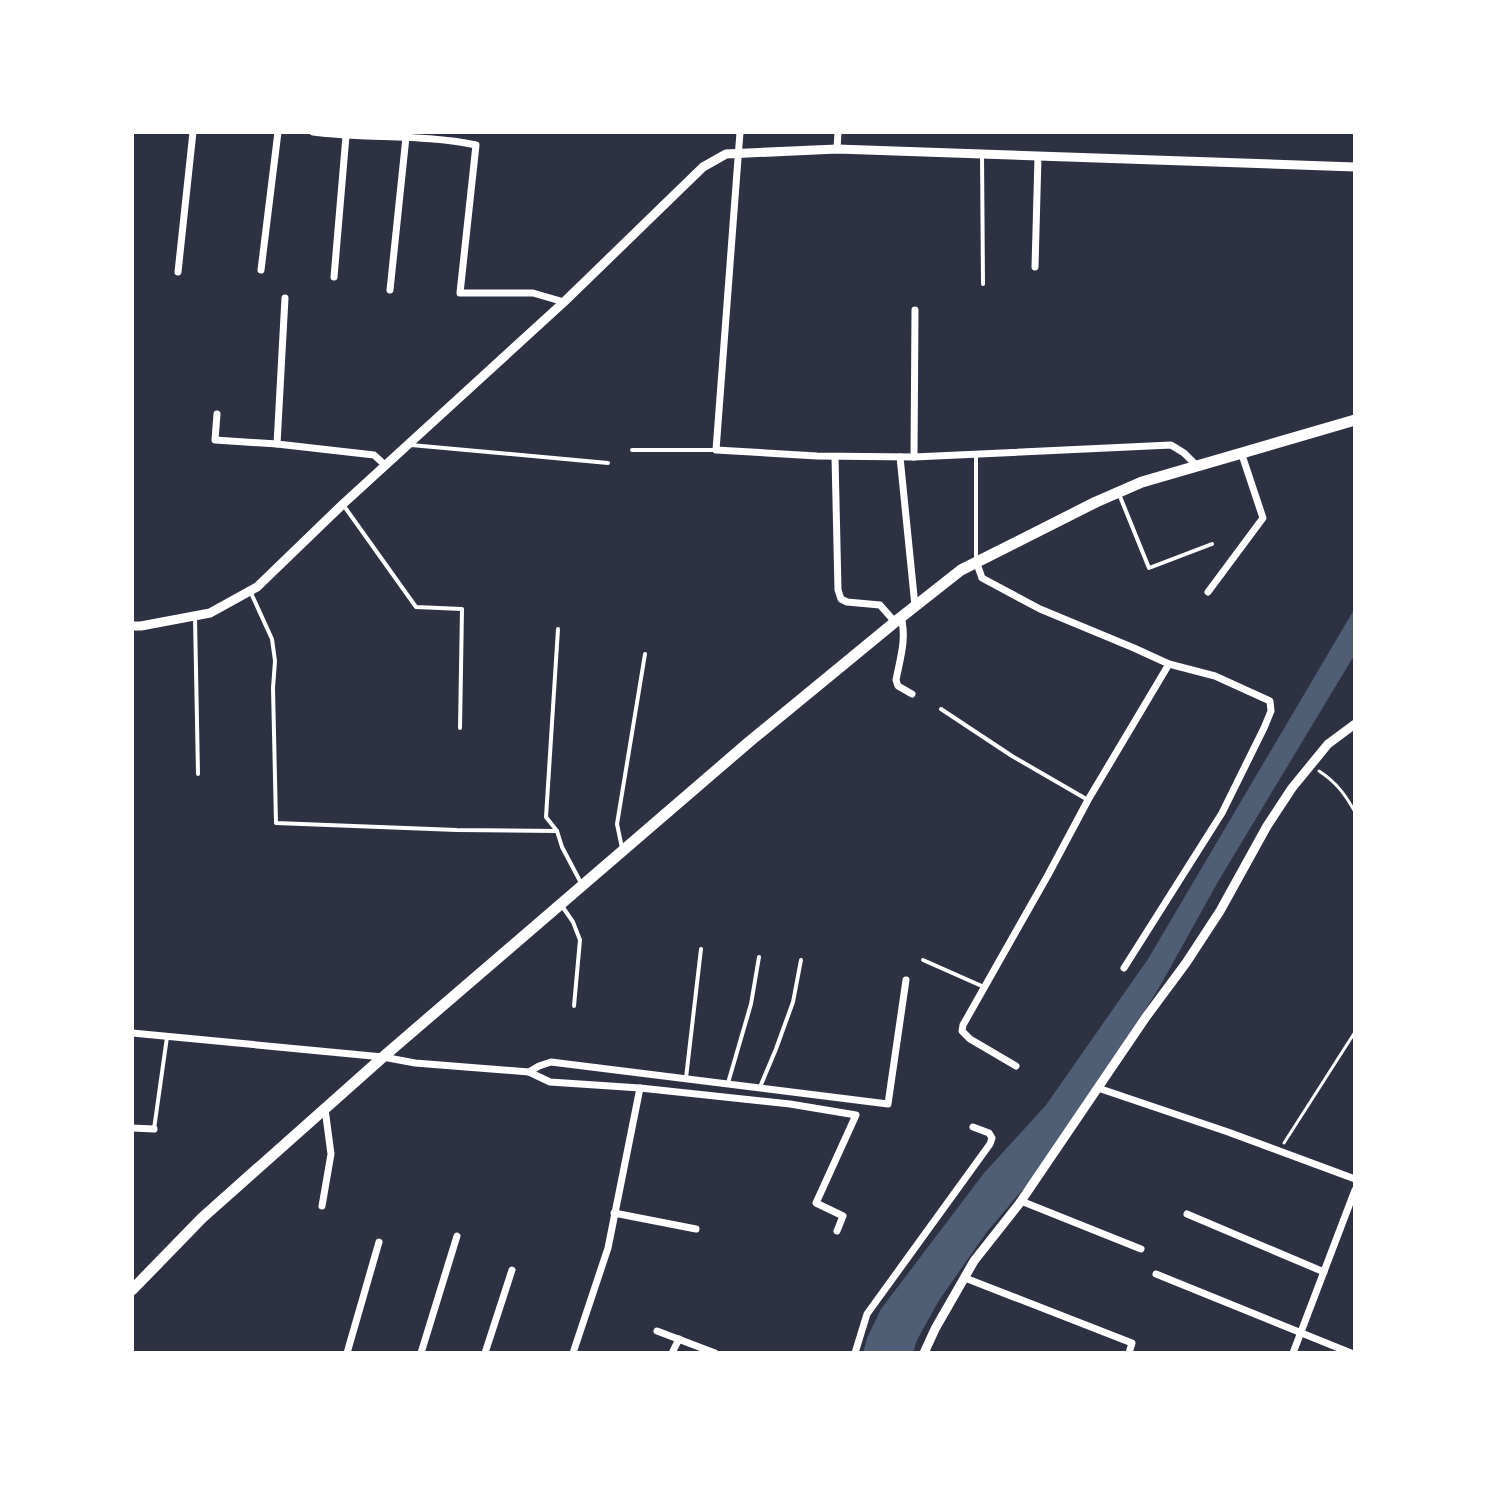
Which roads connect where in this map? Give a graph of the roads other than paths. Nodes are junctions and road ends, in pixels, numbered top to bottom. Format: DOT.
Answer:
graph roads {
  1 [pos="193,132"];
  2 [pos="278,132"];
  3 [pos="313,132"];
  4 [pos="740,132"];
  5 [pos="838,132"];
  6 [pos="346,136"];
  7 [pos="406,137"];
  8 [pos="837,149"];
  9 [pos="738,154"];
  10 [pos="982,155"];
  11 [pos="1038,157"];
  12 [pos="1355,167"];
  13 [pos="1035,267"];
  14 [pos="261,270"];
  15 [pos="178,272"];
  16 [pos="334,277"];
  17 [pos="983,284"];
  18 [pos="390,290"];
  19 [pos="285,298"];
  20 [pos="564,302"];
  21 [pos="915,310"];
  22 [pos="217,414"];
  23 [pos="1355,420"];
  24 [pos="277,444"];
  25 [pos="407,445"];
  26 [pos="632,450"];
  27 [pos="716,450"];
  28 [pos="1241,452"];
  29 [pos="976,455"];
  30 [pos="835,457"];
  31 [pos="900,457"];
  32 [pos="914,457"];
  33 [pos="608,463"];
  34 [pos="385,465"];
  35 [pos="1196,465"];
  36 [pos="1118,492"];
  37 [pos="343,504"];
  38 [pos="1212,544"];
  39 [pos="976,561"];
  40 [pos="250,591"];
  41 [pos="1208,592"];
  42 [pos="915,606"];
  43 [pos="195,616"];
  44 [pos="898,619"];
  45 [pos="132,626"];
  46 [pos="558,629"];
  47 [pos="645,654"];
  48 [pos="1169,664"];
  49 [pos="912,694"];
  50 [pos="941,709"];
  51 [pos="1355,724"];
  52 [pos="460,728"];
  53 [pos="198,774"];
  54 [pos="1088,800"];
  55 [pos="557,831"];
  56 [pos="622,850"];
  57 [pos="583,885"];
  58 [pos="560,904"];
  59 [pos="701,949"];
  60 [pos="759,957"];
  61 [pos="801,960"];
  62 [pos="923,960"];
  63 [pos="1124,968"];
  64 [pos="906,980"];
  65 [pos="984,987"];
  66 [pos="574,1006"];
  67 [pos="132,1033"];
  68 [pos="168,1036"];
  69 [pos="383,1057"];
  70 [pos="1016,1066"];
  71 [pos="529,1072"];
  72 [pos="686,1078"];
  73 [pos="728,1083"];
  74 [pos="760,1087"];
  75 [pos="640,1088"];
  76 [pos="1098,1088"];
  77 [pos="325,1109"];
  78 [pos="973,1127"];
  79 [pos="132,1128"];
  80 [pos="154,1129"];
  81 [pos="1355,1179"];
  82 [pos="1355,1190"];
  83 [pos="1021,1201"];
  84 [pos="322,1206"];
  85 [pos="614,1213"];
  86 [pos="1187,1214"];
  87 [pos="696,1229"];
  88 [pos="837,1231"];
  89 [pos="457,1236"];
  90 [pos="379,1242"];
  91 [pos="1141,1249"];
  92 [pos="512,1270"];
  93 [pos="1324,1272"];
  94 [pos="1156,1274"];
  95 [pos="965,1278"];
  96 [pos="132,1290"];
  97 [pos="657,1331"];
  98 [pos="1301,1333"];
  99 [pos="679,1339"];
  100 [pos="347,1353"];
  101 [pos="421,1353"];
  102 [pos="485,1353"];
  103 [pos="573,1353"];
  104 [pos="672,1353"];
  105 [pos="715,1353"];
  106 [pos="855,1353"];
  107 [pos="924,1353"];
  108 [pos="1129,1353"];
  109 [pos="1293,1353"];
  110 [pos="1351,1353"];
  1 -- 15 [label="street"];
  2 -- 14 [label="street"];
  3 -- 6 [label="street"];
  4 -- 9 [label="street"];
  5 -- 8 [label="street"];
  6 -- 7 [label="street"];
  6 -- 16 [label="street"];
  7 -- 18 [label="street"];
  7 -- 20 [label="street"];
  8 -- 9 [label="street"];
  8 -- 10 [label="street"];
  9 -- 20 [label="street"];
  9 -- 27 [label="street"];
  10 -- 11 [label="street"];
  10 -- 17 [label="lane"];
  11 -- 12 [label="street"];
  11 -- 13 [label="street"];
  19 -- 24 [label="street"];
  20 -- 25 [label="street"];
  21 -- 32 [label="street"];
  22 -- 24 [label="street"];
  23 -- 28 [label="main road"];
  24 -- 34 [label="street"];
  25 -- 33 [label="lane"];
  25 -- 34 [label="street"];
  26 -- 27 [label="lane"];
  27 -- 30 [label="street"];
  28 -- 35 [label="main road"];
  28 -- 41 [label="street"];
  29 -- 32 [label="street"];
  29 -- 35 [label="street"];
  29 -- 39 [label="lane"];
  30 -- 31 [label="street"];
  30 -- 44 [label="street"];
  31 -- 32 [label="street"];
  31 -- 42 [label="street"];
  34 -- 37 [label="street"];
  35 -- 36 [label="main road"];
  36 -- 38 [label="lane"];
  36 -- 39 [label="main road"];
  37 -- 40 [label="street"];
  37 -- 52 [label="lane"];
  39 -- 42 [label="main road"];
  39 -- 48 [label="street"];
  40 -- 43 [label="street"];
  40 -- 55 [label="lane"];
  42 -- 44 [label="main road"];
  43 -- 45 [label="street"];
  43 -- 53 [label="lane"];
  44 -- 49 [label="street"];
  44 -- 56 [label="main road"];
  46 -- 55 [label="lane"];
  47 -- 56 [label="lane"];
  48 -- 54 [label="street"];
  48 -- 63 [label="street"];
  50 -- 54 [label="lane"];
  51 -- 76 [label="street"];
  54 -- 65 [label="street"];
  55 -- 57 [label="lane"];
  56 -- 57 [label="main road"];
  57 -- 58 [label="main road"];
  58 -- 66 [label="lane"];
  58 -- 69 [label="main road"];
  59 -- 72 [label="lane"];
  60 -- 73 [label="lane"];
  61 -- 74 [label="lane"];
  62 -- 65 [label="lane"];
  64 -- 74 [label="street"];
  65 -- 70 [label="street"];
  67 -- 68 [label="street"];
  68 -- 69 [label="street"];
  68 -- 80 [label="lane"];
  69 -- 71 [label="street"];
  69 -- 77 [label="main road"];
  71 -- 72 [label="street"];
  71 -- 75 [label="street"];
  72 -- 73 [label="street"];
  73 -- 74 [label="street"];
  75 -- 85 [label="street"];
  75 -- 88 [label="street"];
  76 -- 81 [label="street"];
  76 -- 83 [label="street"];
  77 -- 84 [label="street"];
  77 -- 96 [label="main road"];
  78 -- 106 [label="street"];
  79 -- 80 [label="street"];
  82 -- 93 [label="street"];
  83 -- 91 [label="street"];
  83 -- 95 [label="street"];
  85 -- 87 [label="street"];
  85 -- 103 [label="street"];
  86 -- 93 [label="street"];
  89 -- 101 [label="street"];
  90 -- 100 [label="street"];
  92 -- 102 [label="street"];
  93 -- 98 [label="street"];
  94 -- 98 [label="street"];
  95 -- 107 [label="street"];
  95 -- 108 [label="street"];
  97 -- 99 [label="street"];
  98 -- 109 [label="street"];
  98 -- 110 [label="street"];
  99 -- 104 [label="street"];
  99 -- 105 [label="street"];
}
